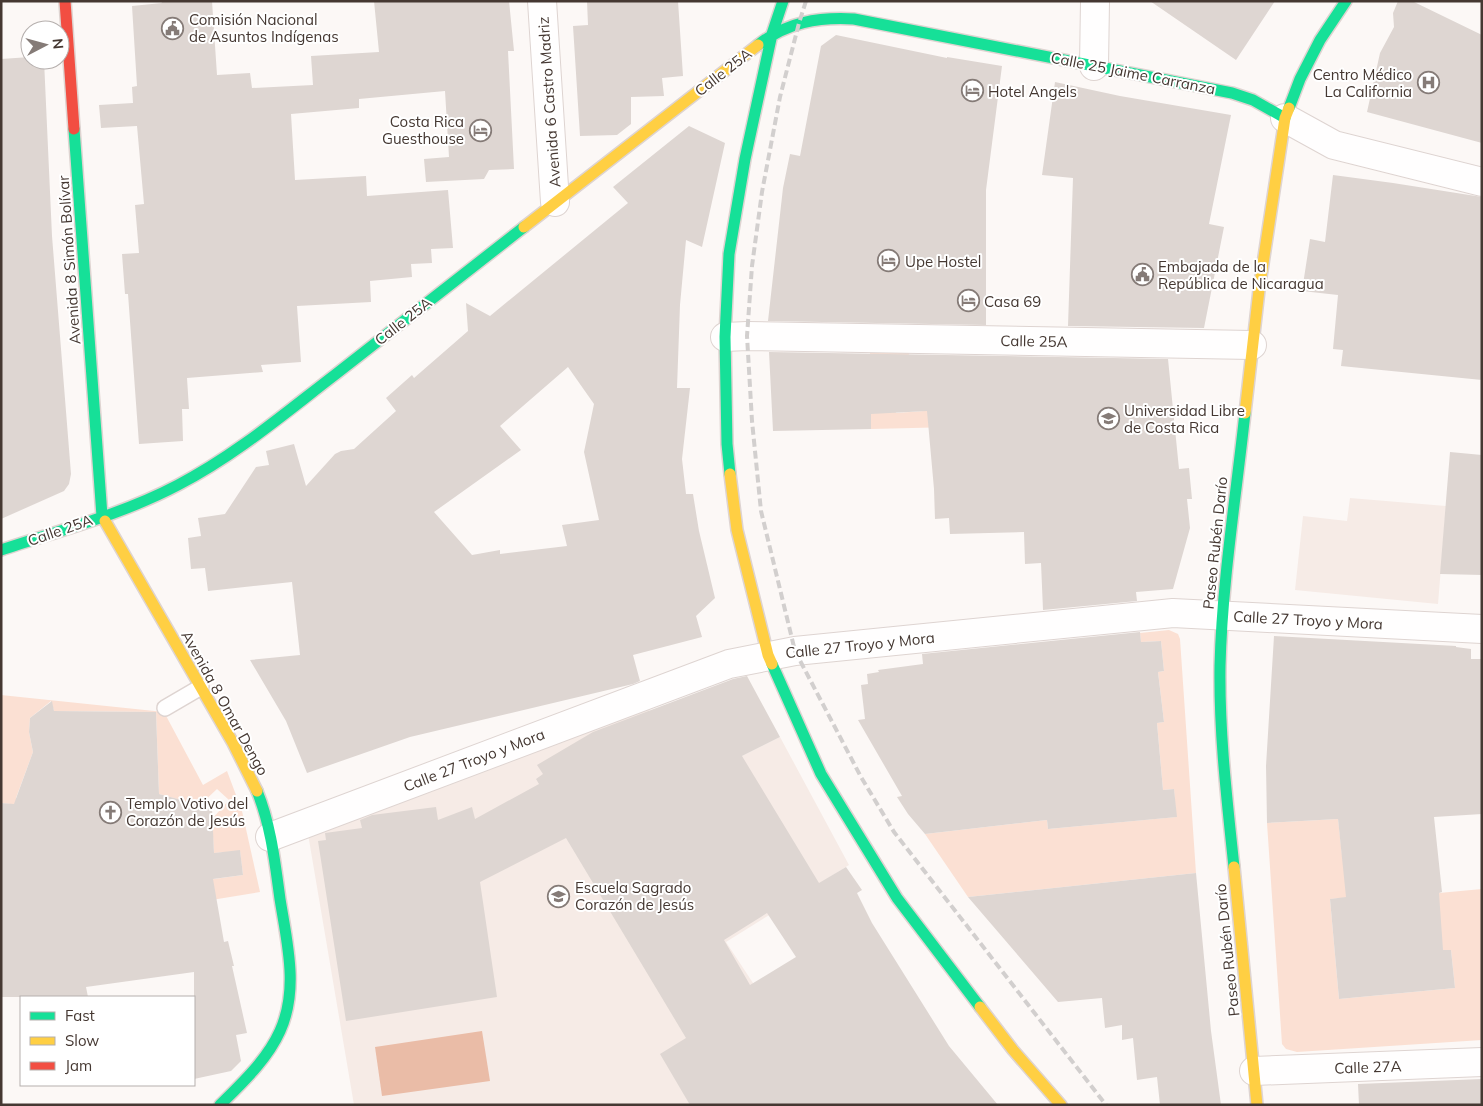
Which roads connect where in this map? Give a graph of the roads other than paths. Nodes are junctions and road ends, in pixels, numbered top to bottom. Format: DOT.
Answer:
graph roads {
  1 [pos="65,1"];
  2 [pos="542,1"];
  3 [pos="783,1"];
  4 [pos="1095,1"];
  5 [pos="1346,1"];
  6 [pos="772,34"];
  7 [pos="1094,66"];
  8 [pos="1285,118"];
  9 [pos="1482,182"];
  10 [pos="555,202"];
  11 [pos="725,337"];
  12 [pos="1252,345"];
  13 [pos="102,516"];
  14 [pos="1,550"];
  15 [pos="1222,615"];
  16 [pos="1482,629"];
  17 [pos="768,656"];
  18 [pos="201,687"];
  19 [pos="165,708"];
  20 [pos="270,837"];
  21 [pos="1482,1062"];
  22 [pos="1255,1080"];
  23 [pos="220,1105"];
  24 [pos="1061,1105"];
  25 [pos="1256,1105"];
  1 -- 13 [label="main road, Avenida 8 Simón Bolívar"];
  2 -- 10 [label="street, Avenida 6 Castro Madriz"];
  3 -- 6 [label="main road"];
  4 -- 7 [label="street"];
  5 -- 8 [label="main road, Paseo Rubén Darío"];
  6 -- 7 [label="main road, Calle 25 Jaime Carranza"];
  6 -- 10 [label="main road, Calle 25A"];
  6 -- 11 [label="main road"];
  7 -- 8 [label="main road, Calle 25 Jaime Carranza"];
  8 -- 9 [label="street, Calle 25 Jaime Carranza"];
  8 -- 12 [label="main road, Paseo Rubén Darío"];
  10 -- 13 [label="main road, Calle 25A"];
  11 -- 12 [label="street, Calle 25A"];
  11 -- 17 [label="main road"];
  12 -- 15 [label="main road, Paseo Rubén Darío"];
  13 -- 14 [label="main road, Calle 25A"];
  13 -- 18 [label="main road, Avenida 8 Omar Dengo"];
  15 -- 16 [label="street, Calle 27 Troyo y Mora"];
  15 -- 17 [label="street, Calle 27 Troyo y Mora"];
  15 -- 22 [label="main road, Paseo Rubén Darío"];
  17 -- 20 [label="street, Calle 27 Troyo y Mora"];
  17 -- 24 [label="main road"];
  18 -- 19 [label="lane"];
  18 -- 20 [label="main road, Avenida 8 Omar Dengo"];
  20 -- 23 [label="main road, Avenida 8 Omar Dengo"];
  21 -- 22 [label="street, Calle 27A"];
  22 -- 25 [label="main road, Paseo Rubén Darío"];
}
